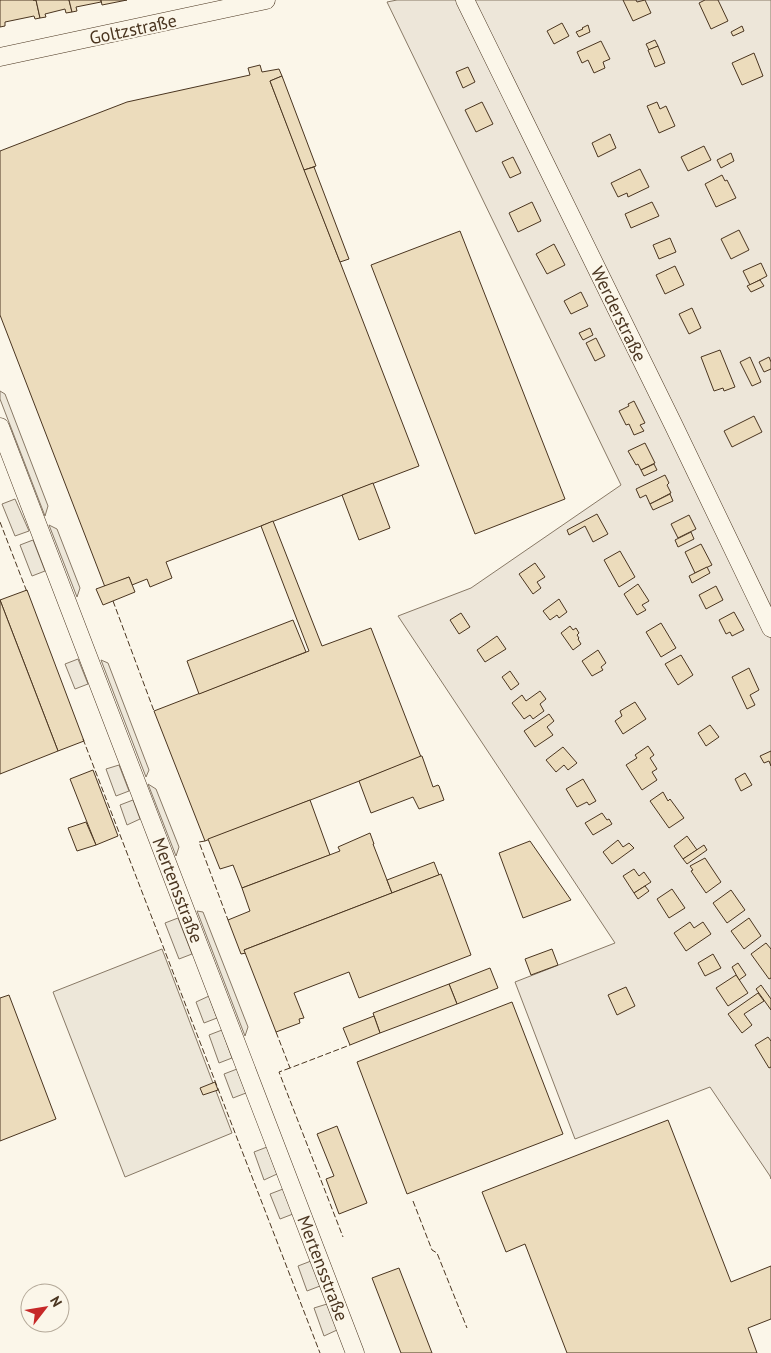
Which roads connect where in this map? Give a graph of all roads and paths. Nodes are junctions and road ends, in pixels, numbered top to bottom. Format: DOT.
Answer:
graph roads {
  1 [pos="266,0"];
  2 [pos="465,0"];
  3 [pos="0,57"];
  4 [pos="0,427"];
  5 [pos="771,628"];
  6 [pos="355,1353"];
  1 -- 3 [label="street, Goltzstraße"];
  2 -- 5 [label="street, Werderstraße"];
  4 -- 6 [label="street, Mertensstraße"];
}
